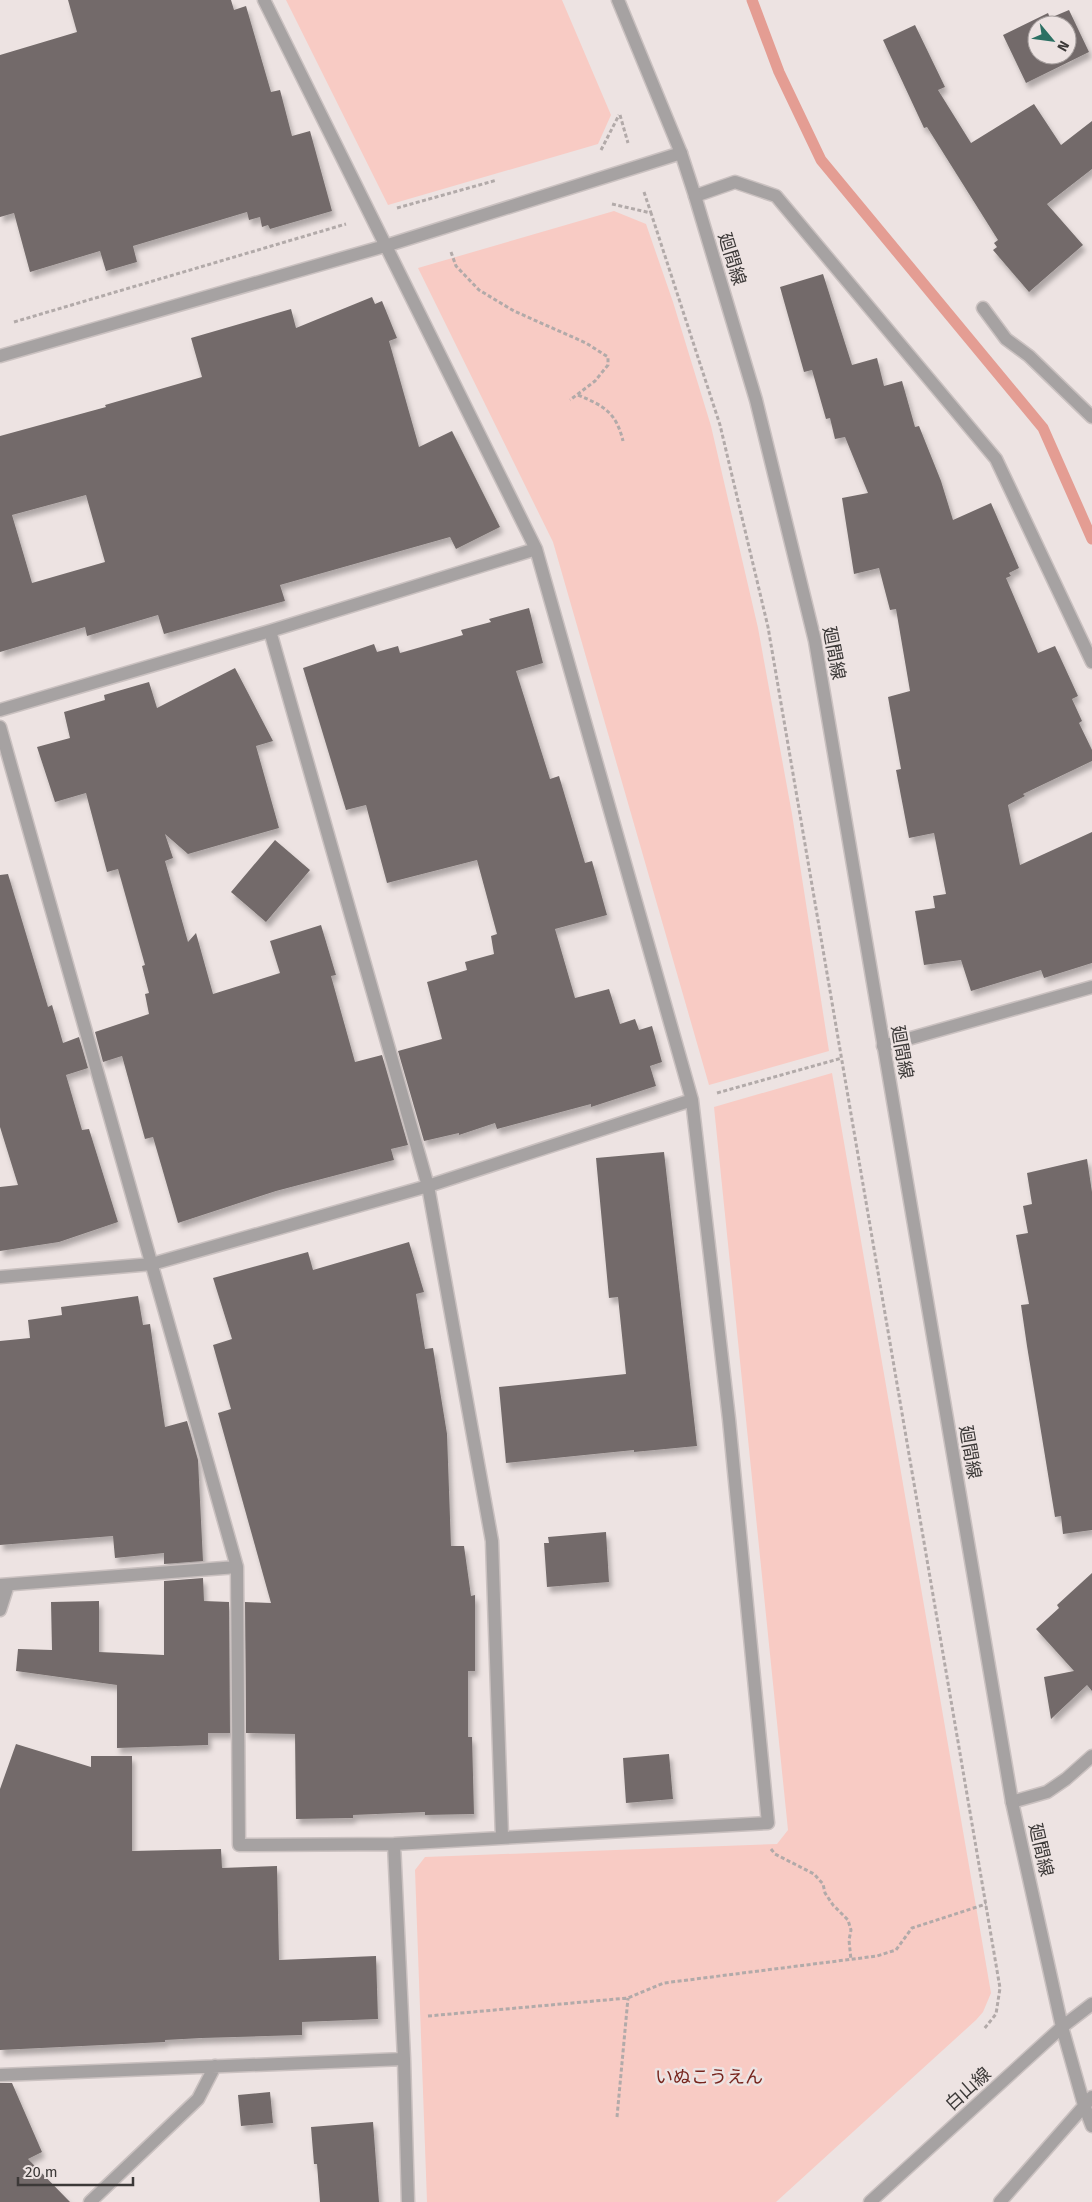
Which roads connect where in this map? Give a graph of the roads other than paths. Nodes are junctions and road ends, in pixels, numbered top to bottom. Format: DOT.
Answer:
graph roads {
  1 [pos="264,0"];
  2 [pos="618,0"];
  3 [pos="681,153"];
  4 [pos="695,196"];
  5 [pos="385,246"];
  6 [pos="983,308"];
  7 [pos="0,356"];
  8 [pos="1092,417"];
  9 [pos="536,549"];
  10 [pos="270,631"];
  11 [pos="1092,662"];
  12 [pos="0,710"];
  13 [pos="0,727"];
  14 [pos="1092,987"];
  15 [pos="883,1046"];
  16 [pos="692,1100"];
  17 [pos="428,1186"];
  18 [pos="152,1264"];
  19 [pos="0,1277"];
  20 [pos="237,1567"];
  21 [pos="4,1585"];
  22 [pos="0,1610"];
  23 [pos="1092,1756"];
  24 [pos="1012,1802"];
  25 [pos="502,1837"];
  26 [pos="394,1844"];
  27 [pos="1092,2004"];
  28 [pos="1062,2027"];
  29 [pos="404,2059"];
  30 [pos="215,2066"];
  31 [pos="0,2076"];
  32 [pos="1088,2101"];
  33 [pos="1092,2126"];
  34 [pos="90,2202"];
  35 [pos="408,2202"];
  36 [pos="870,2202"];
  37 [pos="1000,2202"];
  1 -- 5 [label="street"];
  2 -- 3 [label="street, 廻間線"];
  3 -- 4 [label="street, 廻間線"];
  3 -- 5 [label="street"];
  4 -- 11 [label="street"];
  4 -- 15 [label="street, 廻間線"];
  5 -- 7 [label="street"];
  5 -- 9 [label="street"];
  6 -- 8 [label="street"];
  9 -- 10 [label="street"];
  9 -- 16 [label="street"];
  10 -- 12 [label="street"];
  10 -- 17 [label="street"];
  13 -- 18 [label="street"];
  14 -- 15 [label="street"];
  15 -- 24 [label="street, 廻間線"];
  16 -- 17 [label="street"];
  16 -- 25 [label="street"];
  17 -- 18 [label="street"];
  17 -- 25 [label="street"];
  18 -- 19 [label="street"];
  18 -- 20 [label="street"];
  20 -- 21 [label="street"];
  20 -- 26 [label="street"];
  21 -- 22 [label="street"];
  23 -- 24 [label="street"];
  24 -- 28 [label="street, 廻間線"];
  25 -- 26 [label="street"];
  26 -- 29 [label="street"];
  27 -- 28 [label="street, 白山線"];
  28 -- 32 [label="street, 廻間線"];
  28 -- 36 [label="street, 白山線"];
  29 -- 30 [label="street"];
  29 -- 35 [label="street"];
  30 -- 31 [label="street"];
  30 -- 34 [label="street"];
  32 -- 33 [label="street, 廻間線"];
  32 -- 37 [label="street"];
}
